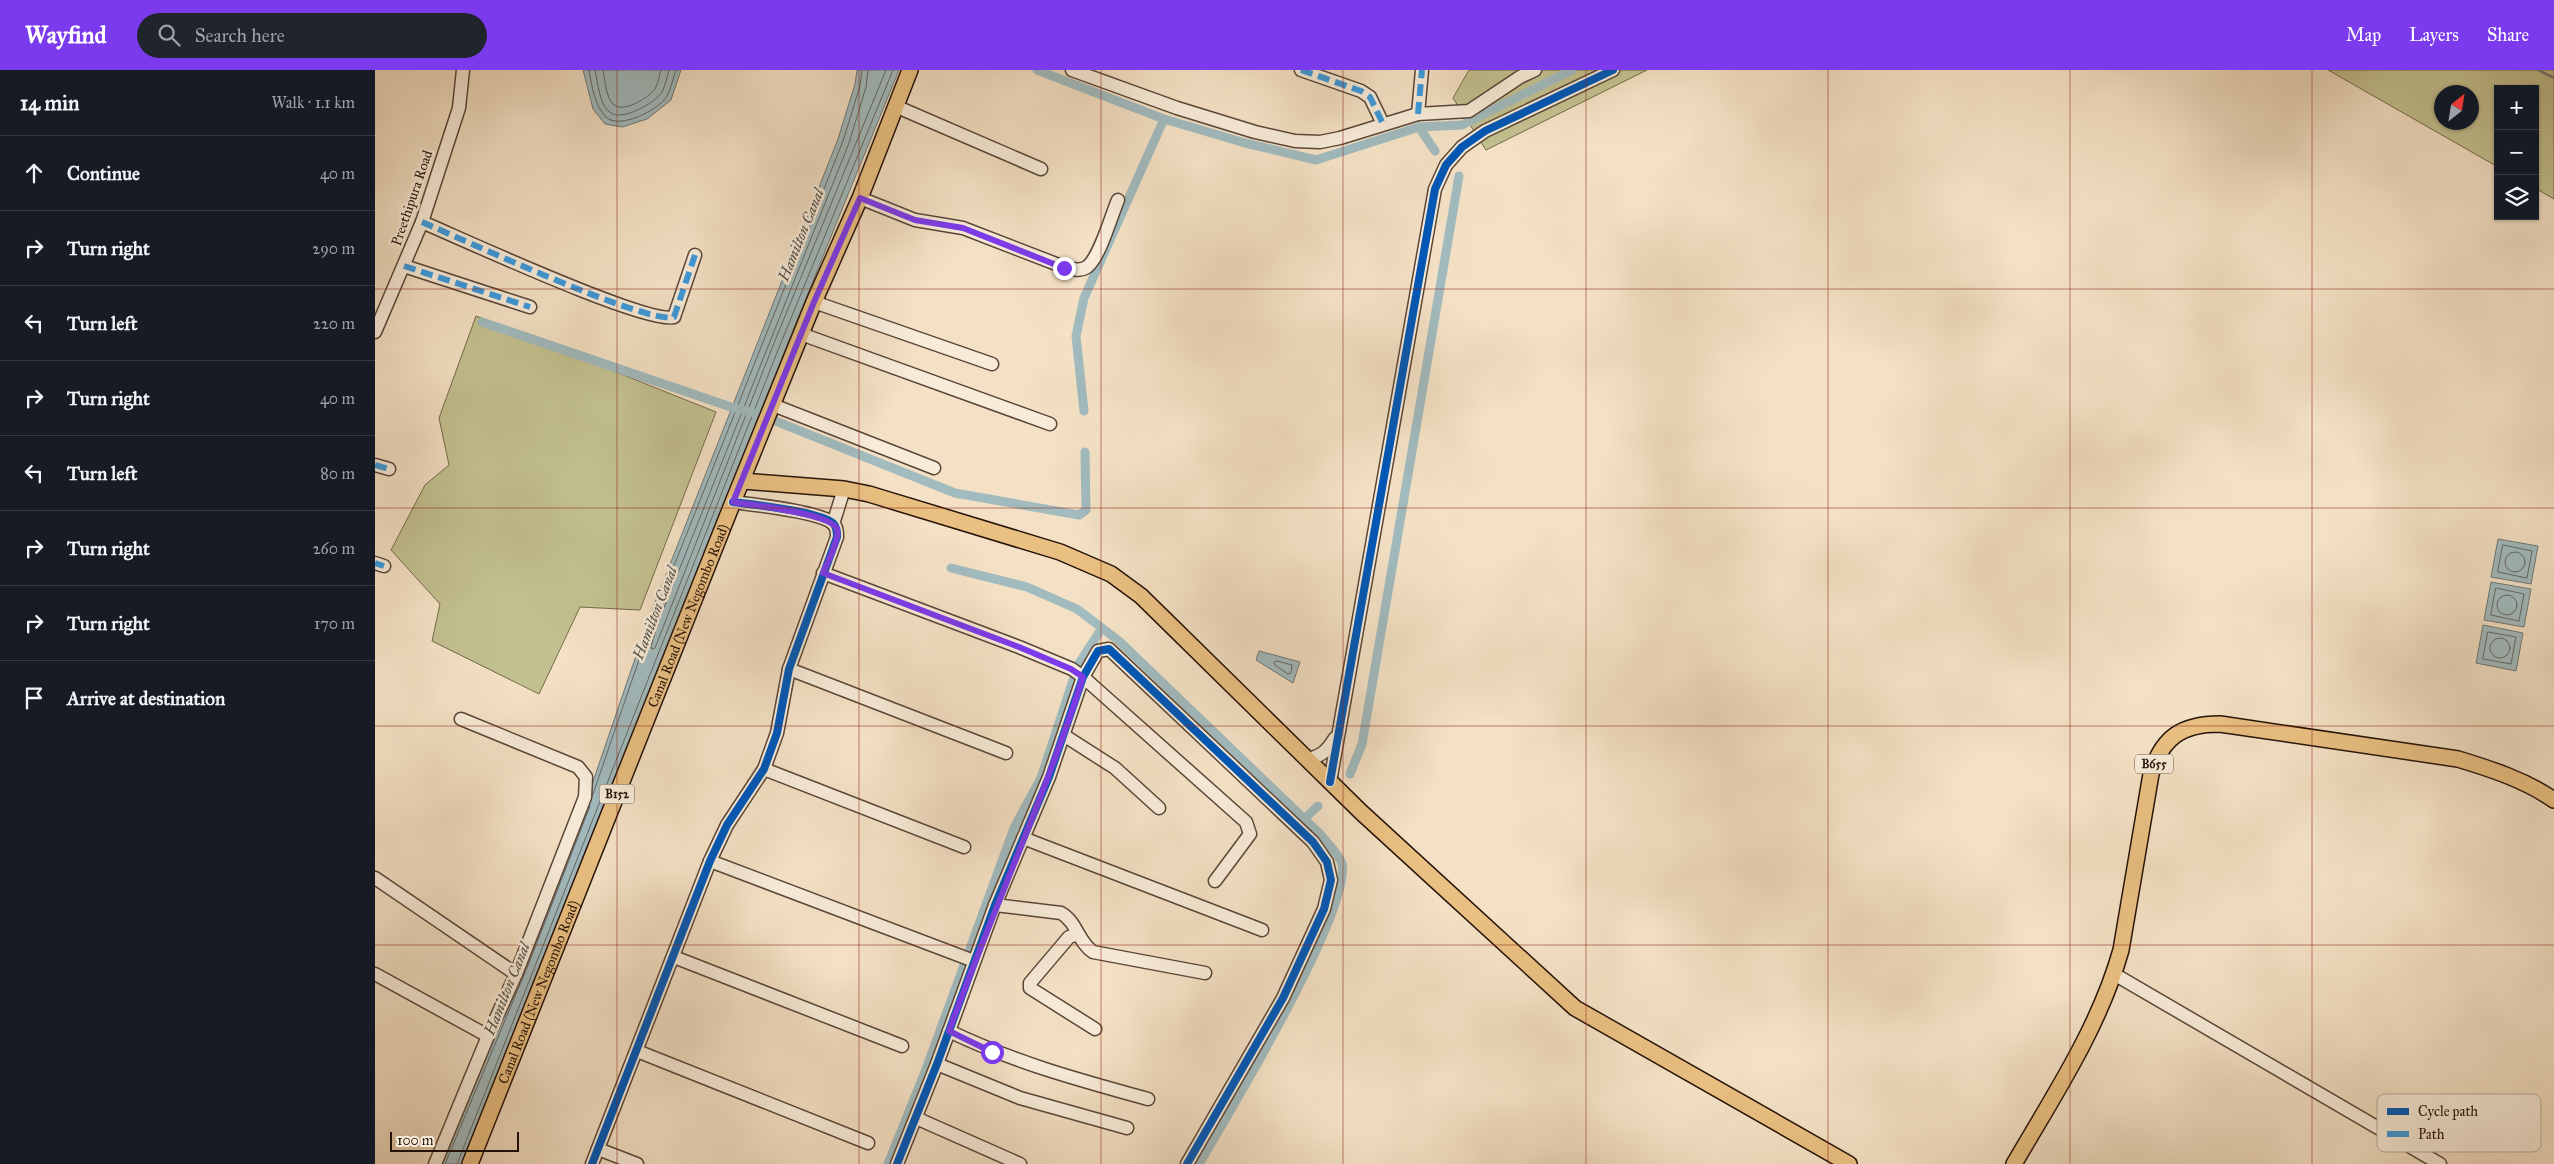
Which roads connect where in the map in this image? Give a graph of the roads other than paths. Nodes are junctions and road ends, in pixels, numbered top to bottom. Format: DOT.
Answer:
graph roads {
  1 [pos="463,70"];
  2 [pos="910,70"];
  3 [pos="1301,70"];
  4 [pos="1422,70"];
  5 [pos="1535,70"];
  6 [pos="1613,70"];
  7 [pos="1075,71"];
  8 [pos="895,106"];
  9 [pos="1418,114"];
  10 [pos="1383,124"];
  11 [pos="1041,169"];
  12 [pos="860,198"];
  13 [pos="1118,200"];
  14 [pos="422,222"];
  15 [pos="695,255"];
  16 [pos="404,266"];
  17 [pos="814,302"];
  18 [pos="530,307"];
  19 [pos="375,332"];
  20 [pos="801,334"];
  21 [pos="992,364"];
  22 [pos="772,407"];
  23 [pos="1050,424"];
  24 [pos="375,465"];
  25 [pos="934,468"];
  26 [pos="389,469"];
  27 [pos="743,481"];
  28 [pos="844,489"];
  29 [pos="733,502"];
  30 [pos="833,524"];
  31 [pos="823,573"];
  32 [pos="789,669"];
  33 [pos="1078,674"];
  34 [pos="461,719"];
  35 [pos="1338,734"];
  36 [pos="1065,736"];
  37 [pos="1006,753"];
  38 [pos="1306,759"];
  39 [pos="764,769"];
  40 [pos="1330,782"];
  41 [pos="2554,800"];
  42 [pos="1159,808"];
  43 [pos="1023,838"];
  44 [pos="964,847"];
  45 [pos="710,861"];
  46 [pos="375,878"];
  47 [pos="1215,881"];
  48 [pos="995,906"];
  49 [pos="1262,930"];
  50 [pos="1078,934"];
  51 [pos="674,957"];
  52 [pos="968,958"];
  53 [pos="1205,973"];
  54 [pos="375,974"];
  55 [pos="516,974"];
  56 [pos="2114,974"];
  57 [pos="1095,1029"];
  58 [pos="949,1031"];
  59 [pos="488,1036"];
  60 [pos="902,1046"];
  61 [pos="637,1051"];
  62 [pos="937,1064"];
  63 [pos="1148,1099"];
  64 [pos="916,1118"];
  65 [pos="2377,1127"];
  66 [pos="1127,1128"];
  67 [pos="868,1143"];
  68 [pos="598,1149"];
  69 [pos="2419,1152"];
  70 [pos="435,1164"];
  71 [pos="470,1164"];
  72 [pos="592,1164"];
  73 [pos="637,1164"];
  74 [pos="897,1164"];
  75 [pos="1020,1164"];
  76 [pos="1187,1164"];
  77 [pos="1849,1164"];
  78 [pos="2015,1164"];
  79 [pos="2440,1164"];
  1 -- 14 [label="street, Preethipura Road"];
  2 -- 8 [label="main road, Canal Road (New Negombo Road) / B152"];
  3 -- 10 [label="street"];
  4 -- 9 [label="street"];
  5 -- 9 [label="street"];
  6 -- 35 [label="street"];
  7 -- 10 [label="street"];
  8 -- 11 [label="street"];
  8 -- 12 [label="main road, Canal Road (New Negombo Road) / B152"];
  9 -- 10 [label="street"];
  12 -- 13 [label="street"];
  12 -- 17 [label="main road, Canal Road (New Negombo Road) / B152"];
  14 -- 15 [label="street"];
  14 -- 16 [label="street, Preethipura Road"];
  16 -- 18 [label="street"];
  16 -- 19 [label="street, Preethipura Road"];
  17 -- 20 [label="main road, Canal Road (New Negombo Road) / B152"];
  17 -- 21 [label="street"];
  20 -- 22 [label="main road, Canal Road (New Negombo Road) / B152"];
  20 -- 23 [label="street"];
  22 -- 25 [label="street"];
  22 -- 27 [label="main road, Canal Road (New Negombo Road) / B152"];
  24 -- 26 [label="street"];
  27 -- 28 [label="main road"];
  27 -- 29 [label="main road, Canal Road (New Negombo Road) / B152"];
  28 -- 30 [label="street"];
  28 -- 38 [label="main road"];
  29 -- 30 [label="street"];
  29 -- 71 [label="main road, Canal Road (New Negombo Road) / B152"];
  30 -- 31 [label="street"];
  31 -- 32 [label="street"];
  31 -- 33 [label="street"];
  32 -- 37 [label="street"];
  32 -- 39 [label="street"];
  33 -- 36 [label="street"];
  33 -- 47 [label="street"];
  33 -- 76 [label="street"];
  34 -- 55 [label="street"];
  35 -- 38 [label="street"];
  35 -- 40 [label="street"];
  36 -- 42 [label="street"];
  36 -- 43 [label="street"];
  38 -- 40 [label="main road"];
  39 -- 44 [label="street"];
  39 -- 45 [label="street"];
  40 -- 77 [label="main road"];
  41 -- 56 [label="main road, B655"];
  43 -- 48 [label="street"];
  43 -- 49 [label="street"];
  45 -- 51 [label="street"];
  45 -- 52 [label="street"];
  46 -- 55 [label="street"];
  48 -- 50 [label="street"];
  48 -- 52 [label="street"];
  50 -- 53 [label="street"];
  50 -- 57 [label="street"];
  51 -- 60 [label="street"];
  51 -- 61 [label="street"];
  52 -- 58 [label="street"];
  54 -- 59 [label="street"];
  55 -- 59 [label="street"];
  56 -- 65 [label="street"];
  56 -- 78 [label="main road, B655"];
  58 -- 62 [label="street"];
  58 -- 63 [label="street"];
  59 -- 70 [label="street"];
  61 -- 67 [label="street"];
  61 -- 68 [label="street"];
  62 -- 64 [label="street"];
  62 -- 66 [label="street"];
  64 -- 74 [label="street"];
  64 -- 75 [label="street"];
  68 -- 72 [label="street"];
  68 -- 73 [label="street"];
  69 -- 79 [label="street"];
}
